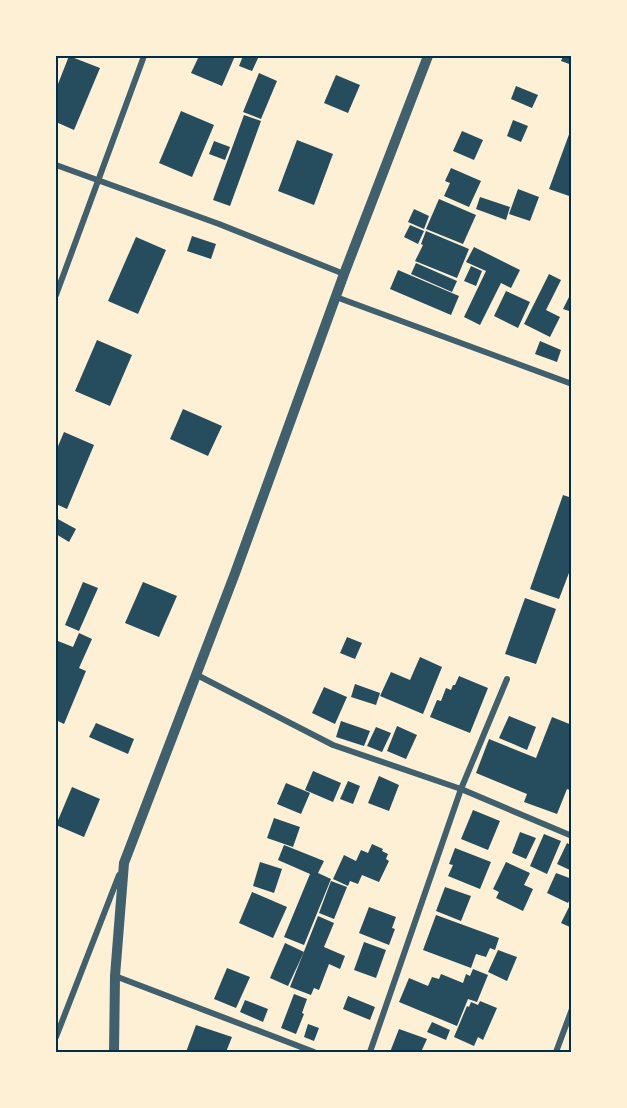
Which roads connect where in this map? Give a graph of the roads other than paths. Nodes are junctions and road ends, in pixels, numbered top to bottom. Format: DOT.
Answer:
graph roads {
  1 [pos="144,56"];
  2 [pos="428,56"];
  3 [pos="56,165"];
  4 [pos="97,180"];
  5 [pos="344,274"];
  6 [pos="56,296"];
  7 [pos="336,297"];
  8 [pos="572,384"];
  9 [pos="197,675"];
  10 [pos="507,679"];
  11 [pos="461,789"];
  12 [pos="572,836"];
  13 [pos="124,863"];
  14 [pos="115,976"];
  15 [pos="572,1009"];
  16 [pos="56,1037"];
  17 [pos="114,1053"];
  18 [pos="314,1053"];
  19 [pos="370,1053"];
  20 [pos="556,1053"];
  1 -- 4 [label="street"];
  2 -- 5 [label="street"];
  3 -- 4 [label="street"];
  4 -- 5 [label="street"];
  4 -- 6 [label="street"];
  5 -- 7 [label="street"];
  7 -- 8 [label="street"];
  7 -- 9 [label="street"];
  9 -- 11 [label="street"];
  9 -- 13 [label="street"];
  10 -- 11 [label="street"];
  11 -- 12 [label="street"];
  11 -- 19 [label="street"];
  13 -- 14 [label="street"];
  13 -- 16 [label="street"];
  14 -- 17 [label="street"];
  14 -- 18 [label="street"];
  15 -- 20 [label="street"];
}
